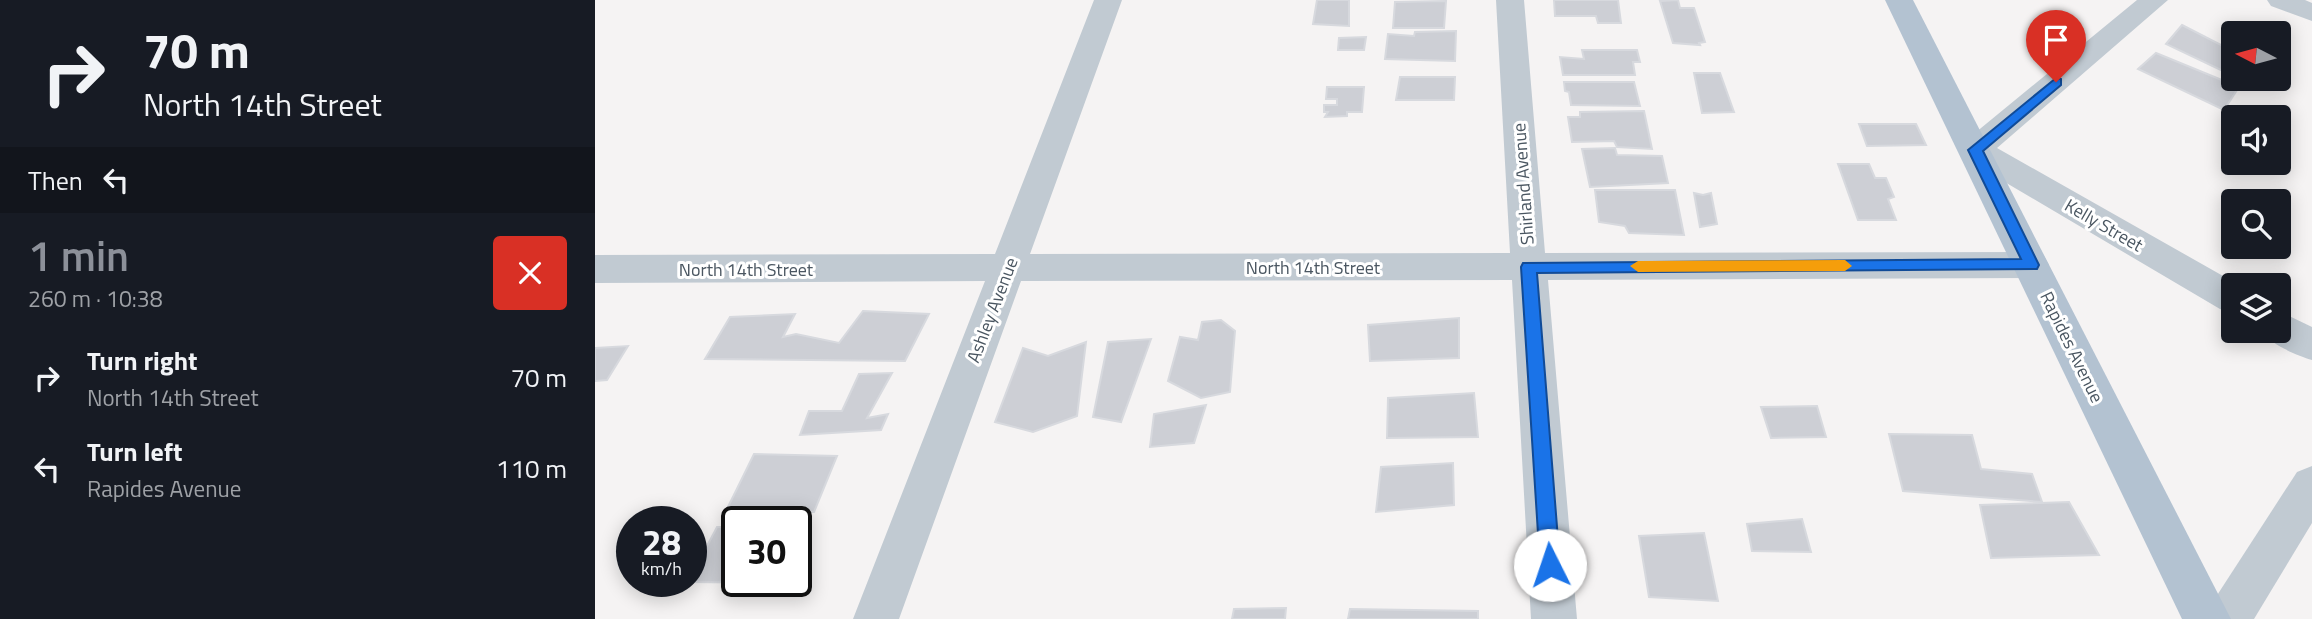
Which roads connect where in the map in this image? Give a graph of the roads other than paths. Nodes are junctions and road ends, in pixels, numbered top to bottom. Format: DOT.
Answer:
graph roads {
  1 [pos="1108,0"];
  2 [pos="1510,0"];
  3 [pos="1899,0"];
  4 [pos="2154,0"];
  5 [pos="2281,0"];
  6 [pos="2312,13"];
  7 [pos="1975,150"];
  8 [pos="2031,265"];
  9 [pos="1529,267"];
  10 [pos="1008,268"];
  11 [pos="595,269"];
  12 [pos="2221,292"];
  13 [pos="2291,333"];
  14 [pos="2312,345"];
  15 [pos="2312,485"];
  16 [pos="876,619"];
  17 [pos="1554,619"];
  18 [pos="2207,619"];
  19 [pos="2228,619"];
  1 -- 10 [label="street, Ashley Avenue"];
  2 -- 9 [label="street, Shirland Avenue"];
  3 -- 7 [label="main road, Rapides Avenue"];
  4 -- 7 [label="street"];
  5 -- 6 [label="street"];
  7 -- 8 [label="main road, Rapides Avenue"];
  7 -- 12 [label="street, Kelly Street"];
  8 -- 9 [label="street, North 14th Street"];
  8 -- 18 [label="main road, Rapides Avenue"];
  9 -- 10 [label="street, North 14th Street"];
  9 -- 17 [label="street, Shirland Avenue"];
  10 -- 11 [label="street, North 14th Street"];
  10 -- 16 [label="street, Ashley Avenue"];
  13 -- 14 [label="street"];
  15 -- 19 [label="street"];
}
